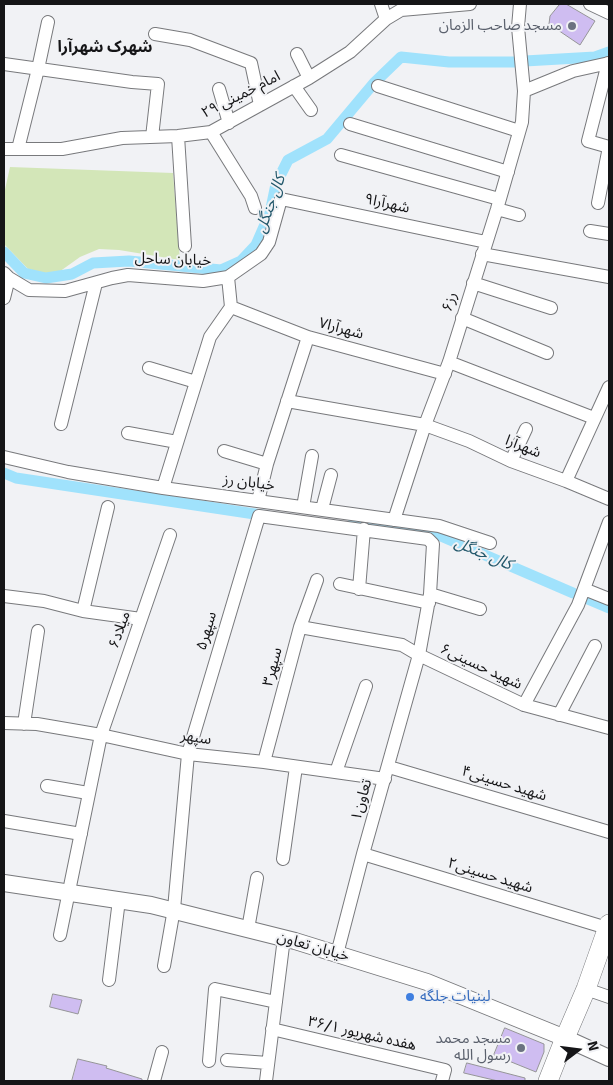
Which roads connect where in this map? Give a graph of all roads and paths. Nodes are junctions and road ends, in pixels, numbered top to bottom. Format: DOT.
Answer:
graph roads {
  1 [pos="381,4"];
  2 [pos="470,4"];
  3 [pos="520,4"];
  4 [pos="590,4"];
  5 [pos="609,13"];
  6 [pos="386,19"];
  7 [pos="48,22"];
  8 [pos="155,34"];
  9 [pos="297,54"];
  10 [pos="609,63"];
  11 [pos="4,64"];
  12 [pos="38,69"];
  13 [pos="309,78"];
  14 [pos="294,86"];
  15 [pos="378,86"];
  16 [pos="219,89"];
  17 [pos="524,91"];
  18 [pos="260,105"];
  19 [pos="311,110"];
  20 [pos="229,123"];
  21 [pos="350,124"];
  22 [pos="519,130"];
  23 [pos="211,132"];
  24 [pos="178,136"];
  25 [pos="152,137"];
  26 [pos="4,149"];
  27 [pos="18,149"];
  28 [pos="341,155"];
  29 [pos="508,172"];
  30 [pos="598,203"];
  31 [pos="498,204"];
  32 [pos="255,208"];
  33 [pos="519,215"];
  34 [pos="590,231"];
  35 [pos="609,234"];
  36 [pos="486,242"];
  37 [pos="185,246"];
  38 [pos="482,254"];
  39 [pos="6,275"];
  40 [pos="228,277"];
  41 [pos="609,277"];
  42 [pos="96,283"];
  43 [pos="473,283"];
  44 [pos="4,298"];
  45 [pos="231,307"];
  46 [pos="551,308"];
  47 [pos="462,318"];
  48 [pos="308,337"];
  49 [pos="547,354"];
  50 [pos="149,368"];
  51 [pos="447,368"];
  52 [pos="196,382"];
  53 [pos="609,387"];
  54 [pos="287,401"];
  55 [pos="594,418"];
  56 [pos="61,424"];
  57 [pos="425,425"];
  58 [pos="526,429"];
  59 [pos="128,433"];
  60 [pos="177,442"];
  61 [pos="224,451"];
  62 [pos="312,456"];
  63 [pos="4,458"];
  64 [pos="512,462"];
  65 [pos="267,464"];
  66 [pos="331,475"];
  67 [pos="566,481"];
  68 [pos="163,488"];
  69 [pos="609,499"];
  70 [pos="258,501"];
  71 [pos="108,507"];
  72 [pos="303,507"];
  73 [pos="322,510"];
  74 [pos="394,520"];
  75 [pos="609,522"];
  76 [pos="364,529"];
  77 [pos="170,535"];
  78 [pos="490,543"];
  79 [pos="317,580"];
  80 [pos="340,584"];
  81 [pos="358,589"];
  82 [pos="584,589"];
  83 [pos="4,596"];
  84 [pos="430,598"];
  85 [pos="609,599"];
  86 [pos="480,609"];
  87 [pos="83,611"];
  88 [pos="141,619"];
  89 [pos="300,627"];
  90 [pos="38,631"];
  91 [pos="595,646"];
  92 [pos="419,655"];
  93 [pos="366,686"];
  94 [pos="524,704"];
  95 [pos="559,715"];
  96 [pos="4,723"];
  97 [pos="24,724"];
  98 [pos="609,728"];
  99 [pos="101,735"];
  100 [pos="188,754"];
  101 [pos="264,762"];
  102 [pos="296,767"];
  103 [pos="336,772"];
  104 [pos="387,773"];
  105 [pos="47,786"];
  106 [pos="88,794"];
  107 [pos="4,822"];
  108 [pos="609,832"];
  109 [pos="81,834"];
  110 [pos="363,854"];
  111 [pos="283,859"];
  112 [pos="257,878"];
  113 [pos="4,883"];
  114 [pos="69,892"];
  115 [pos="119,900"];
  116 [pos="174,909"];
  117 [pos="608,926"];
  118 [pos="248,929"];
  119 [pos="60,935"];
  120 [pos="284,938"];
  121 [pos="337,954"];
  122 [pos="164,966"];
  123 [pos="109,980"];
  124 [pos="586,989"];
  125 [pos="609,996"];
  126 [pos="276,1002"];
  127 [pos="272,1029"];
  128 [pos="564,1038"];
  129 [pos="162,1052"];
  130 [pos="609,1058"];
  131 [pos="227,1060"];
  132 [pos="208,1061"];
  133 [pos="268,1063"];
  134 [pos="443,1076"];
  135 [pos="154,1081"];
  136 [pos="266,1081"];
  137 [pos="548,1081"];
  1 -- 6 [label="street"];
  2 -- 6 [label="street, امام خمینی ۲۹"];
  3 -- 17 [label="street, رز۶"];
  4 -- 5 [label="street"];
  6 -- 13 [label="street, امام خمینی ۲۹"];
  7 -- 12 [label="street"];
  8 -- 18 [label="street"];
  9 -- 13 [label="street"];
  10 -- 17 [label="street"];
  10 -- 30 [label="street"];
  11 -- 12 [label="street"];
  12 -- 25 [label="street"];
  12 -- 27 [label="street"];
  13 -- 14 [label="street, امام خمینی ۲۹"];
  14 -- 18 [label="street, امام خمینی ۲۹"];
  14 -- 19 [label="street"];
  15 -- 22 [label="street"];
  16 -- 20 [label="street"];
  17 -- 22 [label="street, رز۶"];
  18 -- 20 [label="street, امام خمینی ۲۹"];
  20 -- 23 [label="street, امام خمینی ۲۹"];
  21 -- 29 [label="street"];
  22 -- 29 [label="street, رز۶"];
  23 -- 24 [label="street, امام خمینی ۲۹"];
  23 -- 32 [label="street"];
  24 -- 25 [label="street, امام خمینی ۲۹"];
  24 -- 37 [label="street"];
  25 -- 27 [label="street, امام خمینی ۲۹"];
  26 -- 27 [label="street, امام خمینی ۲۹"];
  28 -- 31 [label="street"];
  29 -- 31 [label="street, رز۶"];
  31 -- 33 [label="street"];
  31 -- 36 [label="street, رز۶"];
  34 -- 35 [label="street"];
  36 -- 38 [label="street, رز۶"];
  36 -- 40 [label="street, شهرآرا۹"];
  38 -- 41 [label="street"];
  38 -- 43 [label="street, رز۶"];
  39 -- 42 [label="street, خیابان ساحل"];
  39 -- 44 [label="street"];
  40 -- 42 [label="street, خیابان ساحل"];
  40 -- 45 [label="street, خیابان ساحل"];
  42 -- 56 [label="street"];
  43 -- 46 [label="street"];
  43 -- 47 [label="street, رز۶"];
  45 -- 48 [label="street, شهرآرا۷"];
  45 -- 52 [label="street"];
  47 -- 49 [label="street"];
  47 -- 51 [label="street, رز۶"];
  48 -- 51 [label="street, شهرآرا۷"];
  48 -- 54 [label="street"];
  50 -- 52 [label="street"];
  51 -- 55 [label="street, شهرآرا۷"];
  51 -- 57 [label="street, رز۶"];
  52 -- 60 [label="street"];
  53 -- 55 [label="street"];
  54 -- 57 [label="street, شهرآرا"];
  54 -- 65 [label="street"];
  55 -- 67 [label="street"];
  57 -- 64 [label="street, شهرآرا"];
  57 -- 74 [label="street, رز۶"];
  58 -- 64 [label="street"];
  59 -- 60 [label="street"];
  60 -- 68 [label="street"];
  61 -- 65 [label="street"];
  62 -- 72 [label="street"];
  63 -- 68 [label="street, خیابان رز"];
  64 -- 67 [label="street, شهرآرا"];
  65 -- 70 [label="street"];
  66 -- 73 [label="street"];
  67 -- 69 [label="street, شهرآرا"];
  68 -- 70 [label="street, خیابان رز"];
  70 -- 72 [label="street, خیابان رز"];
  71 -- 87 [label="street"];
  72 -- 73 [label="street, خیابان رز"];
  73 -- 74 [label="street, خیابان رز"];
  74 -- 78 [label="street, خیابان رز"];
  75 -- 82 [label="street"];
  76 -- 81 [label="street"];
  76 -- 84 [label="street, شهید حسینی۶"];
  76 -- 100 [label="street, سپهر۵"];
  77 -- 88 [label="street, میلاد۶"];
  79 -- 89 [label="street, سپهر۳"];
  80 -- 81 [label="street"];
  81 -- 84 [label="street"];
  82 -- 85 [label="street"];
  82 -- 94 [label="street"];
  83 -- 87 [label="street"];
  84 -- 86 [label="street"];
  84 -- 92 [label="street, شهید حسینی۶"];
  87 -- 88 [label="street"];
  88 -- 99 [label="street, میلاد۶"];
  89 -- 92 [label="street"];
  89 -- 101 [label="street, سپهر۳"];
  90 -- 97 [label="street"];
  91 -- 95 [label="street"];
  92 -- 94 [label="street, شهید حسینی۶"];
  92 -- 104 [label="street, تعاون۱"];
  93 -- 103 [label="street"];
  94 -- 95 [label="street, شهید حسینی۶"];
  95 -- 98 [label="street, شهید حسینی۶"];
  96 -- 97 [label="street, سپهر"];
  97 -- 99 [label="street, سپهر"];
  99 -- 100 [label="street, سپهر"];
  99 -- 106 [label="street, میلاد۶"];
  100 -- 101 [label="street, سپهر"];
  100 -- 116 [label="street, سپهر۵"];
  101 -- 102 [label="street, سپهر"];
  102 -- 103 [label="street, سپهر"];
  102 -- 111 [label="street"];
  103 -- 104 [label="street, سپهر"];
  104 -- 108 [label="street, شهید حسینی۴"];
  104 -- 110 [label="street, تعاون۱"];
  105 -- 106 [label="street"];
  106 -- 109 [label="street, میلاد۶"];
  107 -- 109 [label="street"];
  109 -- 114 [label="street, میلاد۶"];
  110 -- 117 [label="street, شهید حسینی۲"];
  110 -- 121 [label="street, تعاون۱"];
  112 -- 118 [label="street"];
  113 -- 114 [label="street, خیابان تعاون"];
  114 -- 115 [label="street, خیابان تعاون"];
  114 -- 119 [label="street, میلاد۶"];
  115 -- 116 [label="street, خیابان تعاون"];
  115 -- 123 [label="street"];
  116 -- 118 [label="street, خیابان تعاون"];
  116 -- 122 [label="street, سپهر۵"];
  117 -- 124 [label="main road"];
  118 -- 120 [label="street, خیابان تعاون"];
  120 -- 121 [label="street, خیابان تعاون"];
  120 -- 126 [label="street"];
  121 -- 128 [label="street, خیابان تعاون"];
  124 -- 125 [label="street"];
  124 -- 128 [label="main road"];
  126 -- 127 [label="street"];
  126 -- 132 [label="street"];
  127 -- 133 [label="street"];
  127 -- 134 [label="street, هفده شهریور ۳۶/۱"];
  128 -- 130 [label="street, خیابان تعاون"];
  128 -- 137 [label="main road"];
  129 -- 135 [label="street"];
  131 -- 133 [label="street"];
  133 -- 136 [label="street"];
}
